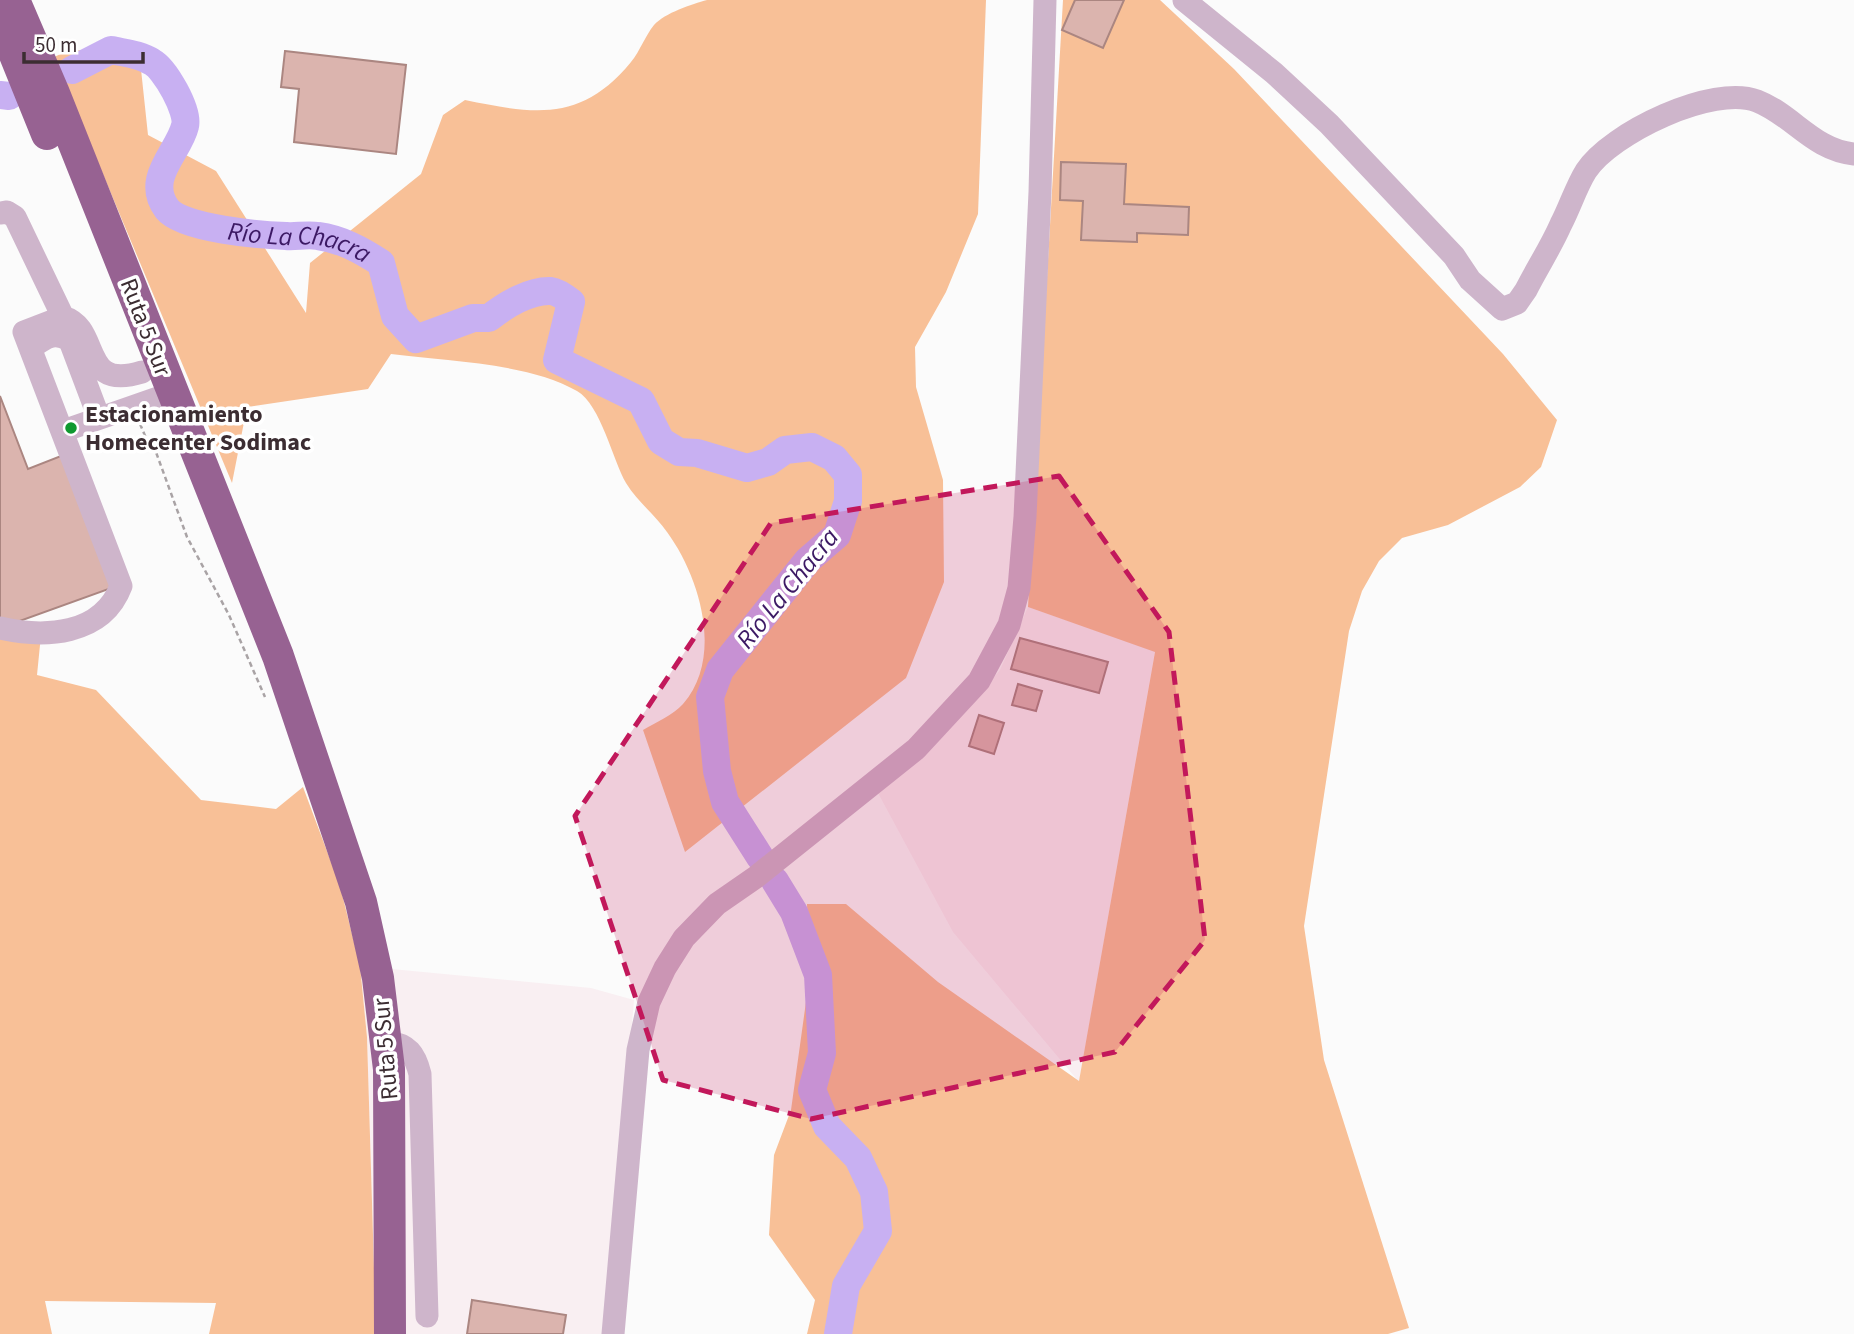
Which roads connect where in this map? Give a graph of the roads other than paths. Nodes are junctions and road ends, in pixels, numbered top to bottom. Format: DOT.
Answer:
graph roads {
  1 [pos="13,0"];
  2 [pos="1045,0"];
  3 [pos="1184,0"];
  4 [pos="0,18"];
  5 [pos="1854,154"];
  6 [pos="0,213"];
  7 [pos="63,317"];
  8 [pos="70,341"];
  9 [pos="32,348"];
  10 [pos="152,398"];
  11 [pos="99,418"];
  12 [pos="65,435"];
  13 [pos="0,628"];
  14 [pos="387,1042"];
  15 [pos="427,1316"];
  16 [pos="390,1334"];
  17 [pos="612,1334"];
  1 -- 10 [label="highway, Ruta 5 Sur"];
  2 -- 17 [label="street"];
  3 -- 5 [label="street"];
  4 -- 10 [label="highway, Ruta 5 Sur"];
  6 -- 7 [label="street"];
  7 -- 8 [label="street"];
  7 -- 9 [label="street"];
  7 -- 10 [label="street"];
  8 -- 9 [label="street"];
  8 -- 11 [label="street"];
  9 -- 12 [label="street"];
  10 -- 11 [label="street"];
  10 -- 12 [label="street"];
  10 -- 14 [label="highway, Ruta 5 Sur"];
  11 -- 12 [label="street"];
  12 -- 13 [label="street"];
  14 -- 15 [label="street"];
  14 -- 16 [label="highway, Ruta 5 Sur"];
}
